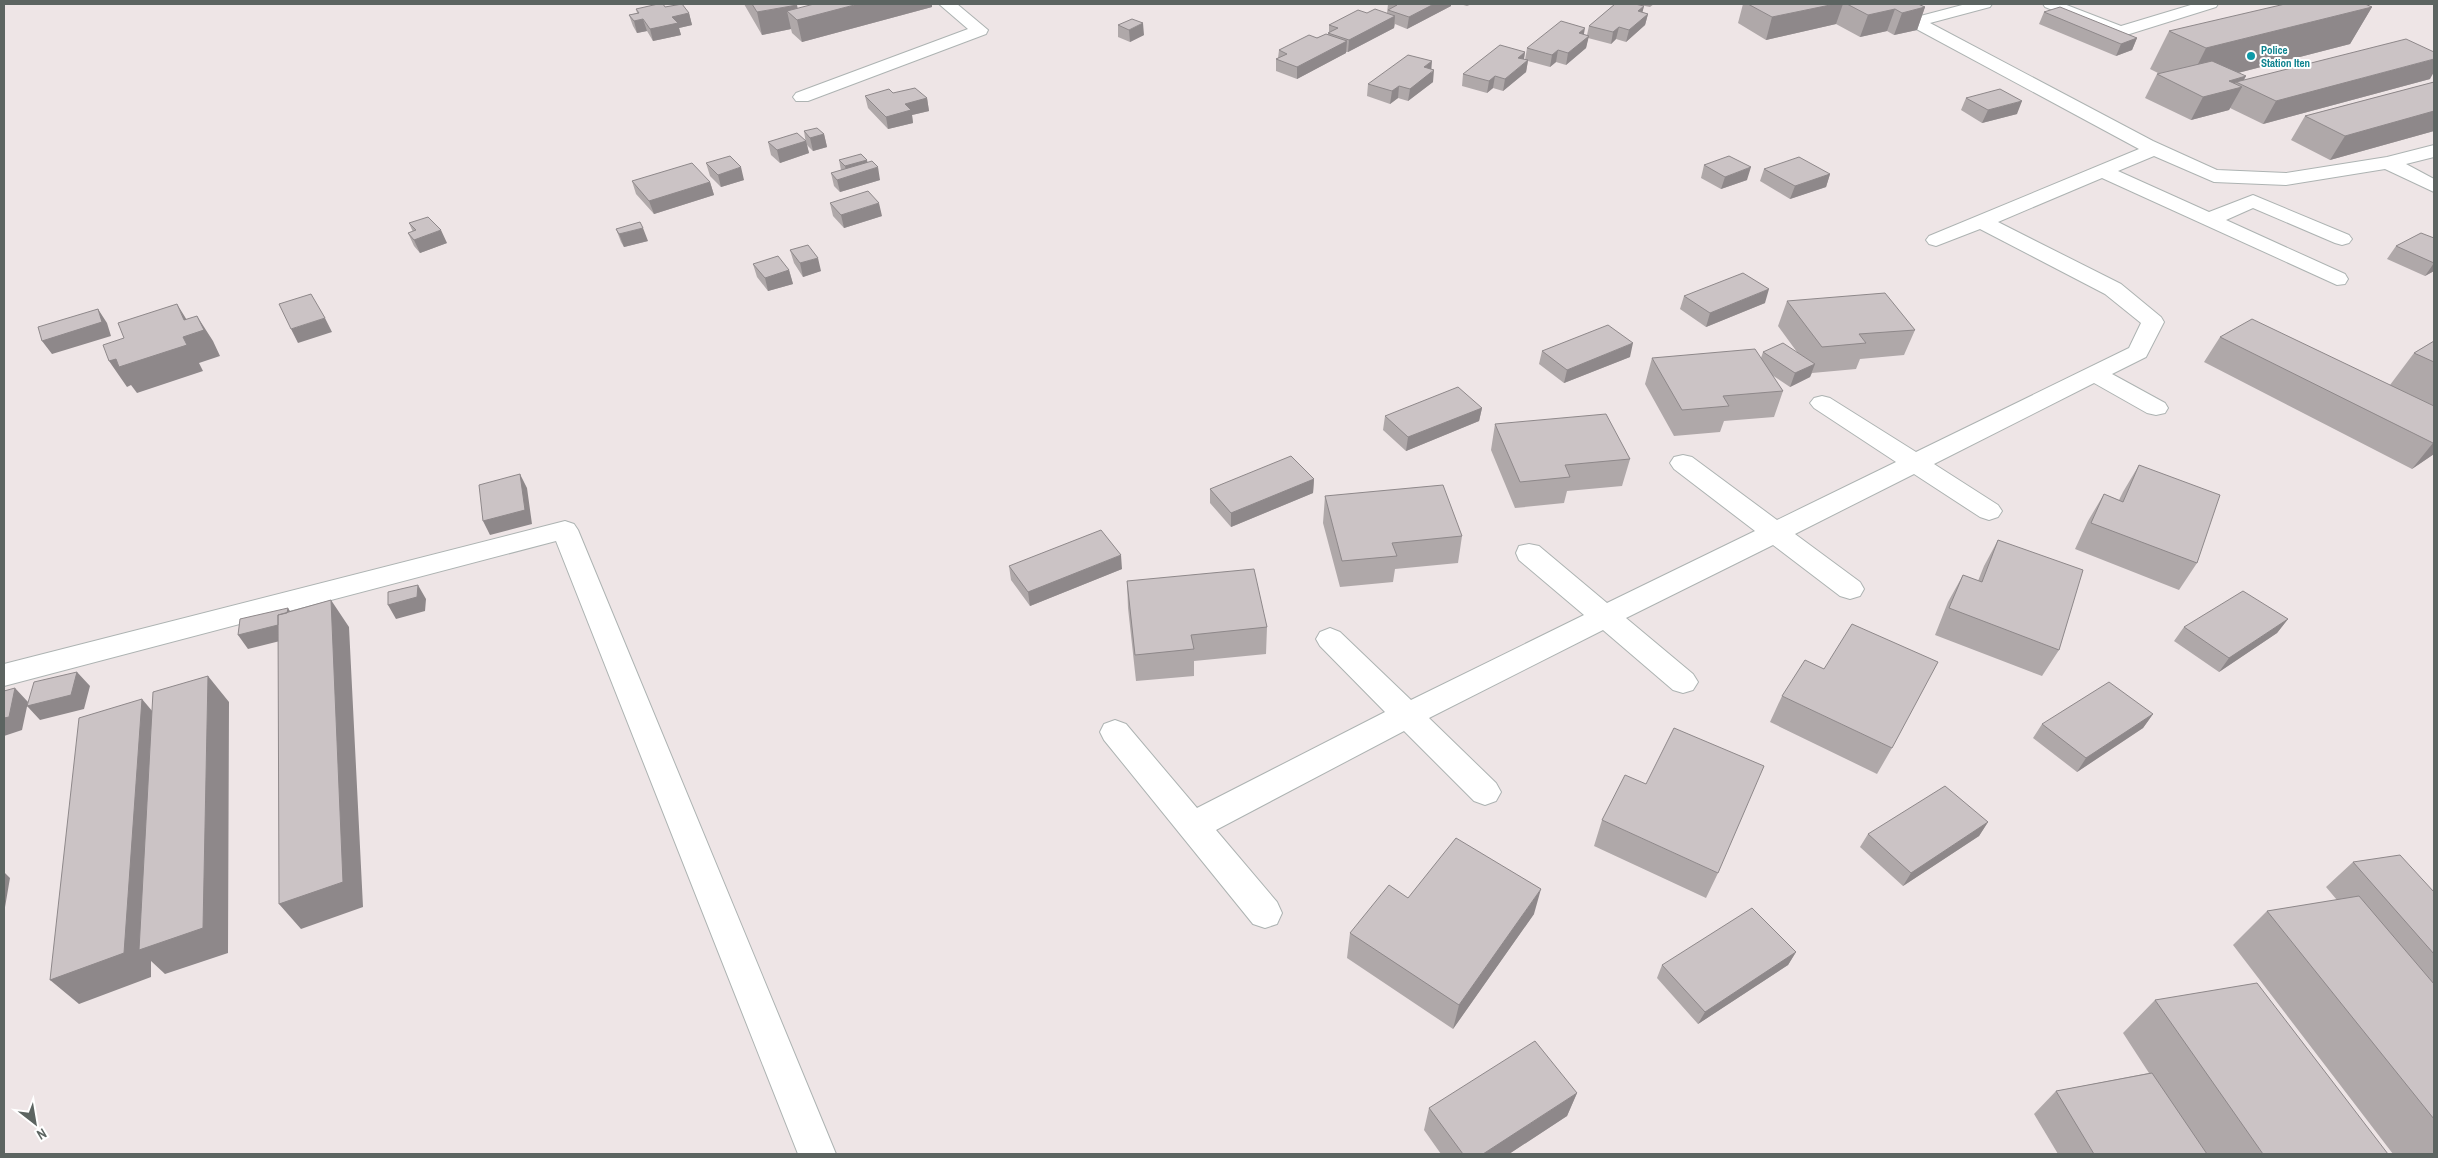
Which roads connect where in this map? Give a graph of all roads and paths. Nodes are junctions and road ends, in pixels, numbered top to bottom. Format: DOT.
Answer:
graph roads {
  1 [pos="948,4"];
  2 [pos="1984,4"];
  3 [pos="2051,4"];
  4 [pos="2210,4"];
  5 [pos="802,97"];
  6 [pos="2154,149"];
  7 [pos="2434,151"];
  8 [pos="2388,163"];
  9 [pos="2103,171"];
  10 [pos="2434,186"];
  11 [pos="2208,220"];
  12 [pos="1981,221"];
  13 [pos="2342,239"];
  14 [pos="1936,240"];
  15 [pos="2337,279"];
  16 [pos="2094,374"];
  17 [pos="1822,403"];
  18 [pos="2156,408"];
  19 [pos="1683,463"];
  20 [pos="1914,463"];
  21 [pos="1989,511"];
  22 [pos="1774,534"];
  23 [pos="1528,553"];
  24 [pos="1850,589"];
  25 [pos="1606,618"];
  26 [pos="1330,639"];
  27 [pos="4,675"];
  28 [pos="1683,682"];
  29 [pos="1408,716"];
  30 [pos="1115,732"];
  31 [pos="1485,792"];
  32 [pos="1193,826"];
  33 [pos="1265,913"];
  34 [pos="817,1154"];
  1 -- 5 [label="street"];
  2 -- 6 [label="street"];
  3 -- 4 [label="street"];
  6 -- 8 [label="street"];
  6 -- 9 [label="street"];
  7 -- 8 [label="street"];
  8 -- 10 [label="street"];
  9 -- 11 [label="street"];
  9 -- 12 [label="street"];
  11 -- 13 [label="street"];
  11 -- 15 [label="street"];
  12 -- 14 [label="street"];
  12 -- 16 [label="street"];
  16 -- 18 [label="street"];
  16 -- 20 [label="street"];
  17 -- 20 [label="street"];
  19 -- 22 [label="street"];
  20 -- 21 [label="street"];
  20 -- 22 [label="street"];
  22 -- 24 [label="street"];
  22 -- 25 [label="street"];
  23 -- 25 [label="street"];
  25 -- 28 [label="street"];
  25 -- 29 [label="street"];
  26 -- 29 [label="street"];
  27 -- 34 [label="street"];
  29 -- 31 [label="street"];
  29 -- 32 [label="street"];
  30 -- 32 [label="street"];
  32 -- 33 [label="street"];
}
